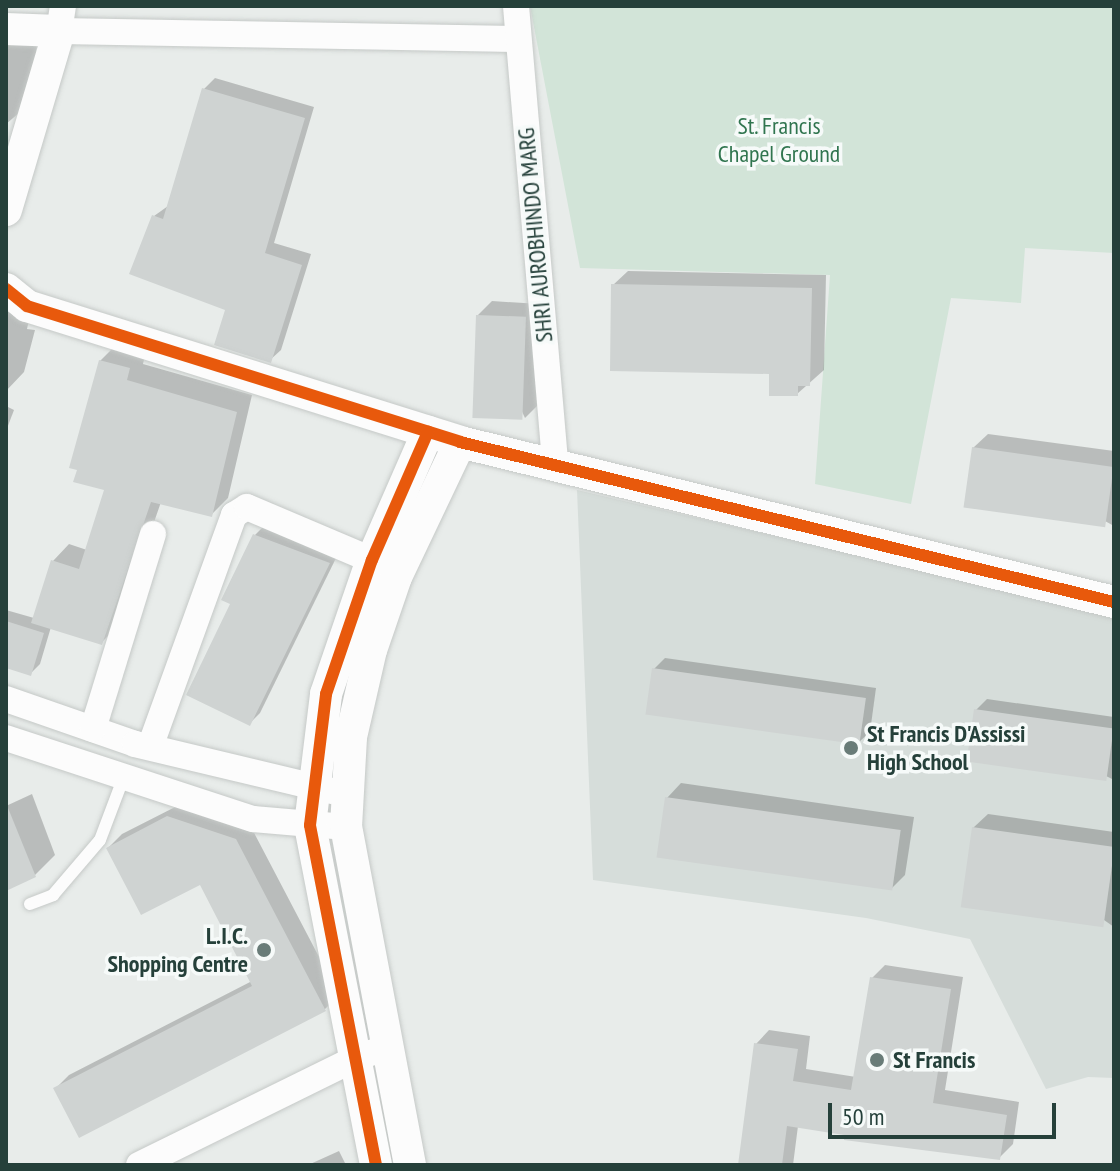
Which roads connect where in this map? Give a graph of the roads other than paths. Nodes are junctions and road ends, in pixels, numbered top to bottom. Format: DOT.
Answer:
graph roads {
  1 [pos="516,6"];
  2 [pos="61,18"];
  3 [pos="6,29"];
  4 [pos="518,39"];
  5 [pos="6,210"];
  6 [pos="6,289"];
  7 [pos="428,432"];
  8 [pos="460,442"];
  9 [pos="555,465"];
  10 [pos="153,534"];
  11 [pos="372,560"];
  12 [pos="1114,602"];
  13 [pos="6,699"];
  14 [pos="83,725"];
  15 [pos="6,738"];
  16 [pos="150,747"];
  17 [pos="58,756"];
  18 [pos="123,779"];
  19 [pos="313,787"];
  20 [pos="348,795"];
  21 [pos="310,825"];
  22 [pos="346,827"];
  23 [pos="30,904"];
  24 [pos="390,1046"];
  25 [pos="356,1058"];
  26 [pos="139,1165"];
  27 [pos="376,1165"];
  28 [pos="410,1165"];
  1 -- 4 [label="street, SHRI AUROBHINDO MARG"];
  2 -- 3 [label="street"];
  2 -- 4 [label="street"];
  2 -- 5 [label="street"];
  4 -- 9 [label="street, SHRI AUROBHINDO MARG"];
  6 -- 7 [label="street"];
  7 -- 8 [label="street"];
  7 -- 11 [label="street"];
  8 -- 9 [label="street"];
  8 -- 20 [label="street"];
  9 -- 12 [label="street"];
  10 -- 14 [label="street"];
  11 -- 16 [label="street"];
  11 -- 19 [label="street"];
  13 -- 14 [label="street"];
  14 -- 16 [label="street"];
  14 -- 17 [label="street"];
  15 -- 17 [label="street"];
  16 -- 19 [label="street"];
  17 -- 18 [label="street"];
  18 -- 21 [label="street"];
  18 -- 23 [label="lane"];
  19 -- 20 [label="street"];
  19 -- 21 [label="street"];
  20 -- 22 [label="street"];
  21 -- 22 [label="street"];
  21 -- 25 [label="street"];
  22 -- 24 [label="street"];
  24 -- 25 [label="street"];
  24 -- 28 [label="street"];
  25 -- 26 [label="street"];
  25 -- 27 [label="street"];
}
